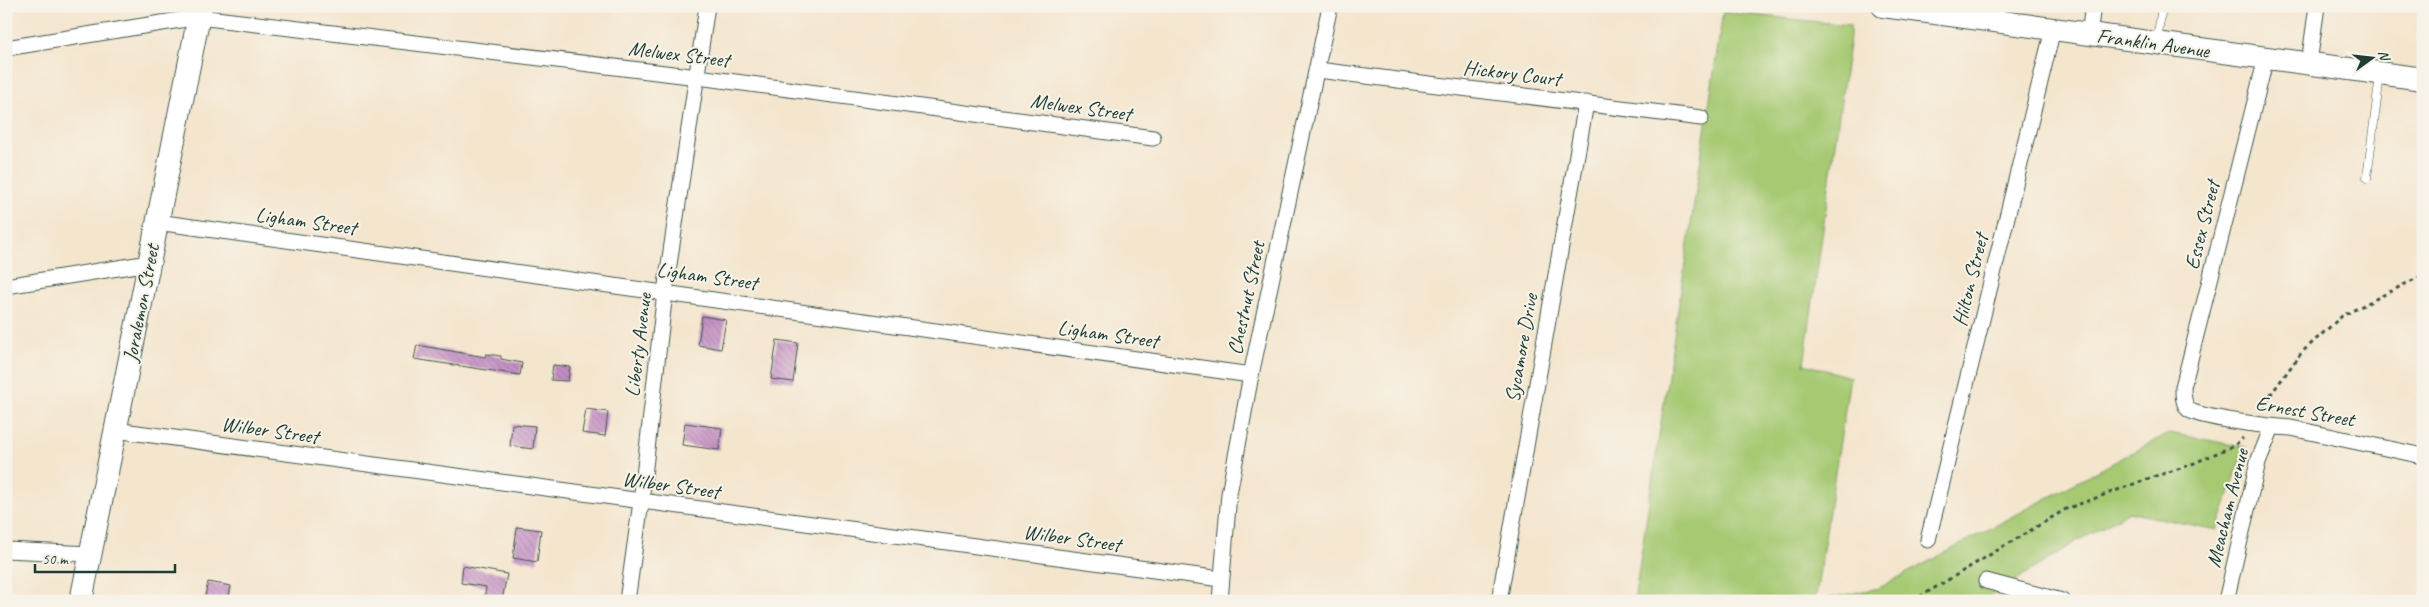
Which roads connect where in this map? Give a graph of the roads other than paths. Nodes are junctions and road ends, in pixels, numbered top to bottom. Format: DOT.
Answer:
graph roads {
  1 [pos="707,6"];
  2 [pos="1330,6"];
  3 [pos="1884,6"];
  4 [pos="2093,6"];
  5 [pos="2162,6"];
  6 [pos="2316,6"];
  7 [pos="1930,9"];
  8 [pos="200,12"];
  9 [pos="2053,29"];
  10 [pos="2089,34"];
  11 [pos="2156,43"];
  12 [pos="6,48"];
  13 [pos="2266,58"];
  14 [pos="2309,63"];
  15 [pos="1318,70"];
  16 [pos="2381,73"];
  17 [pos="698,77"];
  18 [pos="2423,79"];
  19 [pos="1586,103"];
  20 [pos="1701,118"];
  21 [pos="1153,138"];
  22 [pos="2367,178"];
  23 [pos="157,222"];
  24 [pos="149,263"];
  25 [pos="6,286"];
  26 [pos="665,292"];
  27 [pos="1251,375"];
  28 [pos="2184,403"];
  29 [pos="2265,426"];
  30 [pos="115,430"];
  31 [pos="2423,456"];
  32 [pos="641,502"];
  33 [pos="1928,540"];
  34 [pos="6,550"];
  35 [pos="91,554"];
  36 [pos="1221,579"];
  37 [pos="1986,581"];
  38 [pos="81,601"];
  39 [pos="627,601"];
  40 [pos="1220,601"];
  41 [pos="1499,601"];
  42 [pos="2062,601"];
  43 [pos="2226,601"];
  1 -- 17 [label="street, Liberty Avenue"];
  2 -- 15 [label="street, Chestnut Street"];
  3 -- 7 [label="street, Franklin Avenue"];
  4 -- 10 [label="street"];
  5 -- 11 [label="lane"];
  6 -- 14 [label="street"];
  7 -- 9 [label="street, Franklin Avenue"];
  8 -- 12 [label="street, Melwex Street"];
  8 -- 17 [label="street, Melwex Street"];
  8 -- 23 [label="street, Joralemon Street"];
  9 -- 10 [label="street, Franklin Avenue"];
  9 -- 33 [label="street, Hilton Street"];
  10 -- 11 [label="street, Franklin Avenue"];
  11 -- 13 [label="street, Franklin Avenue"];
  13 -- 14 [label="street, Franklin Avenue"];
  13 -- 28 [label="street, Essex Street"];
  14 -- 16 [label="street, Franklin Avenue"];
  15 -- 19 [label="street, Hickory Court"];
  15 -- 27 [label="street, Chestnut Street"];
  16 -- 18 [label="street, Franklin Avenue"];
  16 -- 22 [label="lane"];
  17 -- 21 [label="street, Melwex Street"];
  17 -- 26 [label="street, Liberty Avenue"];
  19 -- 20 [label="street, Hickory Court"];
  19 -- 41 [label="street, Sycamore Drive"];
  23 -- 24 [label="street, Joralemon Street"];
  23 -- 26 [label="street, Ligham Street"];
  24 -- 25 [label="street"];
  24 -- 30 [label="street, Joralemon Street"];
  26 -- 27 [label="street, Ligham Street"];
  26 -- 32 [label="street, Liberty Avenue"];
  27 -- 36 [label="street, Chestnut Street"];
  28 -- 29 [label="street, Ernest Street"];
  29 -- 31 [label="street, Ernest Street"];
  29 -- 43 [label="street, Meacham Avenue"];
  30 -- 32 [label="street, Wilber Street"];
  30 -- 35 [label="street, Joralemon Street"];
  32 -- 36 [label="street, Wilber Street"];
  32 -- 39 [label="street, Liberty Avenue"];
  34 -- 35 [label="street"];
  35 -- 38 [label="street, Joralemon Street"];
  36 -- 40 [label="street, Chestnut Street"];
  37 -- 42 [label="street"];
}
